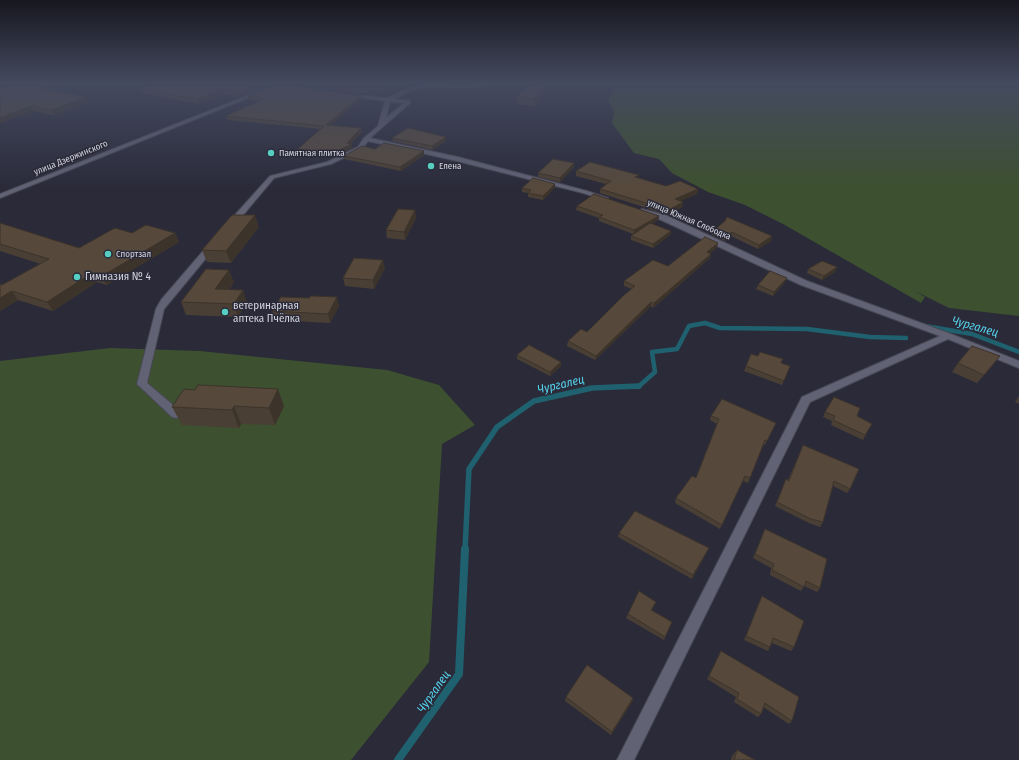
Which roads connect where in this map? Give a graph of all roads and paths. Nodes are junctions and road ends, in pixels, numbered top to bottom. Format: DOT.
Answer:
graph roads {
  1 [pos="193,118"];
  2 [pos="383,118"];
  3 [pos="389,118"];
  4 [pos="382,124"];
  5 [pos="366,139"];
  6 [pos="0,196"];
  7 [pos="613,201"];
  8 [pos="634,208"];
  9 [pos="948,336"];
  10 [pos="1019,366"];
  11 [pos="176,414"];
  12 [pos="625,760"];
  1 -- 6 [label="street, улица Дзержинского"];
  2 -- 4 [label="street"];
  3 -- 4 [label="street"];
  4 -- 5 [label="street"];
  5 -- 7 [label="street"];
  5 -- 11 [label="street"];
  8 -- 9 [label="street, улица Южная Слободка"];
  9 -- 10 [label="street, улица Южная Слободка"];
  9 -- 12 [label="street"];
}
